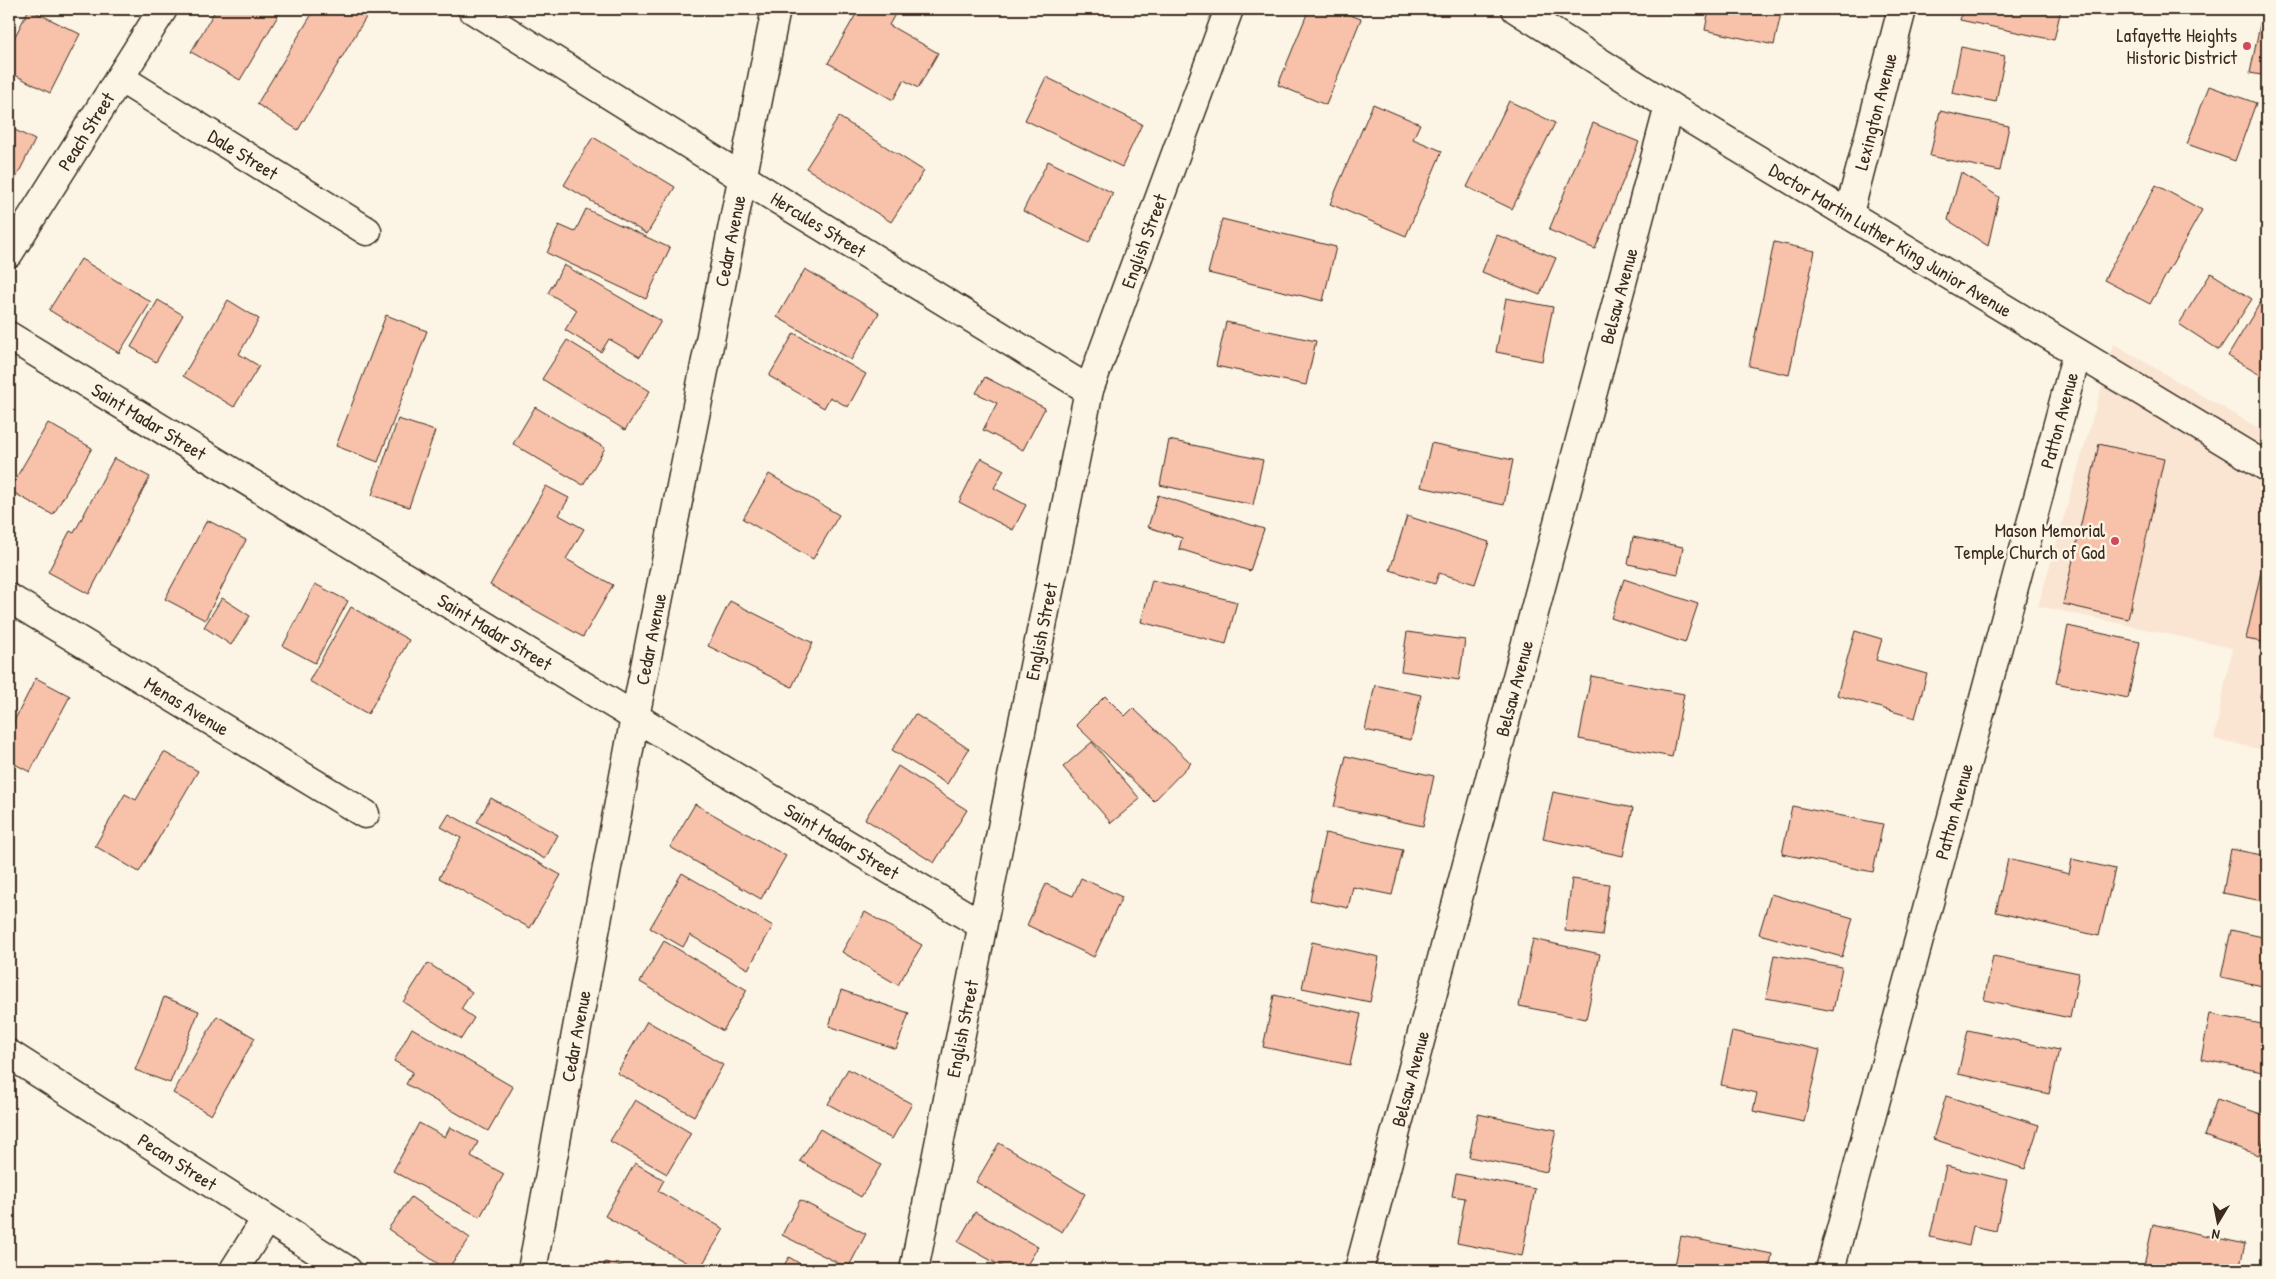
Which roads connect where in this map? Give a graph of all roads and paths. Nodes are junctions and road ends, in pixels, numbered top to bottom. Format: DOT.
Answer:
graph roads {
  1 [pos="163,9"];
  2 [pos="472,9"];
  3 [pos="776,9"];
  4 [pos="1229,9"];
  5 [pos="1516,9"];
  6 [pos="1902,9"];
  7 [pos="120,78"];
  8 [pos="1668,106"];
  9 [pos="743,178"];
  10 [pos="1849,213"];
  11 [pos="367,231"];
  12 [pos="9,253"];
  13 [pos="9,336"];
  14 [pos="2077,353"];
  15 [pos="1089,390"];
  16 [pos="2267,467"];
  17 [pos="9,598"];
  18 [pos="635,717"];
  19 [pos="364,814"];
  20 [pos="982,925"];
  21 [pos="9,1054"];
  22 [pos="266,1219"];
  23 [pos="234,1270"];
  24 [pos="347,1270"];
  25 [pos="532,1270"];
  26 [pos="914,1270"];
  27 [pos="1359,1270"];
  28 [pos="1830,1270"];
  1 -- 7 [label="street, Peach Street"];
  2 -- 9 [label="street, Hercules Street"];
  3 -- 9 [label="street, Cedar Avenue"];
  4 -- 15 [label="street, English Street"];
  5 -- 8 [label="street, Doctor Martin Luther King Junior Avenue"];
  6 -- 10 [label="street, Lexington Avenue"];
  7 -- 11 [label="street, Dale Street"];
  7 -- 12 [label="street, Peach Street"];
  8 -- 10 [label="street, Doctor Martin Luther King Junior Avenue"];
  8 -- 27 [label="street, Belsaw Avenue"];
  9 -- 15 [label="street, Hercules Street"];
  9 -- 18 [label="street, Cedar Avenue"];
  10 -- 14 [label="street, Doctor Martin Luther King Junior Avenue"];
  13 -- 18 [label="street, Saint Madar Street"];
  14 -- 16 [label="street, Doctor Martin Luther King Junior Avenue"];
  14 -- 28 [label="street, Patton Avenue"];
  15 -- 20 [label="street, English Street"];
  17 -- 19 [label="street, Menas Avenue"];
  18 -- 20 [label="street, Saint Madar Street"];
  18 -- 25 [label="street, Cedar Avenue"];
  20 -- 26 [label="street, English Street"];
  21 -- 22 [label="street, Pecan Street"];
  22 -- 23 [label="street"];
  22 -- 24 [label="street, Pecan Street"];
}
